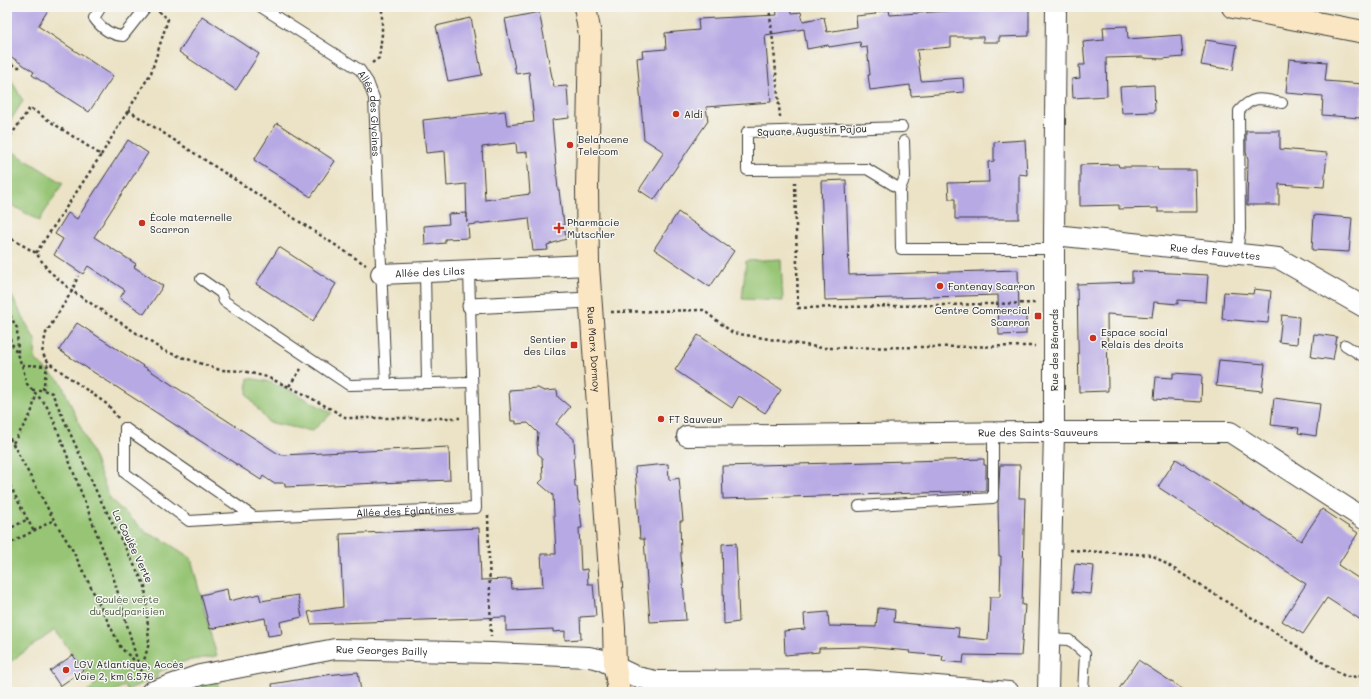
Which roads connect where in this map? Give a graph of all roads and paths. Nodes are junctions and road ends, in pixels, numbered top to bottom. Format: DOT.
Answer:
graph roads {
  1 [pos="101,7"];
  2 [pos="146,7"];
  3 [pos="153,7"];
  4 [pos="261,7"];
  5 [pos="395,7"];
  6 [pos="585,7"];
  7 [pos="769,7"];
  8 [pos="1056,7"];
  9 [pos="1233,7"];
  10 [pos="1364,32"];
  11 [pos="7,61"];
  12 [pos="23,67"];
  13 [pos="360,70"];
  14 [pos="1282,103"];
  15 [pos="128,110"];
  16 [pos="902,127"];
  17 [pos="781,131"];
  18 [pos="7,141"];
  19 [pos="904,141"];
  20 [pos="101,155"];
  21 [pos="794,170"];
  22 [pos="900,189"];
  23 [pos="7,236"];
  24 [pos="1054,242"];
  25 [pos="36,253"];
  26 [pos="1237,254"];
  27 [pos="588,265"];
  28 [pos="469,270"];
  29 [pos="425,272"];
  30 [pos="381,274"];
  31 [pos="78,276"];
  32 [pos="201,279"];
  33 [pos="72,291"];
  34 [pos="1054,302"];
  35 [pos="470,306"];
  36 [pos="591,306"];
  37 [pos="1364,307"];
  38 [pos="7,310"];
  39 [pos="7,333"];
  40 [pos="1345,345"];
  41 [pos="1054,346"];
  42 [pos="18,357"];
  43 [pos="1364,357"];
  44 [pos="309,358"];
  45 [pos="22,365"];
  46 [pos="48,365"];
  47 [pos="472,382"];
  48 [pos="427,383"];
  49 [pos="386,384"];
  50 [pos="289,386"];
  51 [pos="31,390"];
  52 [pos="43,390"];
  53 [pos="36,395"];
  54 [pos="473,418"];
  55 [pos="125,428"];
  56 [pos="1054,432"];
  57 [pos="7,433"];
  58 [pos="993,433"];
  59 [pos="687,436"];
  60 [pos="13,444"];
  61 [pos="7,480"];
  62 [pos="859,506"];
  63 [pos="476,508"];
  64 [pos="254,517"];
  65 [pos="28,519"];
  66 [pos="1364,519"];
  67 [pos="54,520"];
  68 [pos="7,530"];
  69 [pos="33,530"];
  70 [pos="7,545"];
  71 [pos="1051,550"];
  72 [pos="1049,639"];
  73 [pos="492,652"];
  74 [pos="138,665"];
  75 [pos="615,667"];
  76 [pos="1364,676"];
  77 [pos="865,686"];
  78 [pos="151,692"];
  79 [pos="620,692"];
  80 [pos="1009,692"];
  81 [pos="1048,692"];
  82 [pos="1083,692"];
  1 -- 2 [label="lane"];
  3 -- 15 [label="path"];
  4 -- 13 [label="lane, Allée des Glycines"];
  5 -- 13 [label="path"];
  6 -- 27 [label="main road, Rue Marx Dormoy"];
  7 -- 17 [label="path"];
  8 -- 24 [label="street, Rue des Bénards"];
  9 -- 10 [label="main road"];
  11 -- 12 [label="path"];
  13 -- 30 [label="lane, Allée des Glycines"];
  14 -- 26 [label="lane"];
  15 -- 20 [label="path"];
  15 -- 30 [label="path"];
  16 -- 17 [label="lane, Square Augustin Pajou"];
  17 -- 21 [label="lane, Square Augustin Pajou"];
  18 -- 20 [label="path"];
  19 -- 22 [label="lane"];
  20 -- 25 [label="path"];
  21 -- 22 [label="lane, Square Augustin Pajou"];
  21 -- 34 [label="path"];
  22 -- 24 [label="lane"];
  23 -- 25 [label="path"];
  24 -- 26 [label="street, Rue des Fauvettes"];
  24 -- 34 [label="street, Rue des Bénards"];
  25 -- 33 [label="path"];
  26 -- 37 [label="street, Rue des Fauvettes"];
  27 -- 28 [label="street, Allée des Lilas"];
  27 -- 36 [label="main road, Rue Marx Dormoy"];
  28 -- 29 [label="street, Allée des Lilas"];
  28 -- 35 [label="lane"];
  29 -- 30 [label="street, Allée des Lilas"];
  29 -- 48 [label="lane"];
  30 -- 49 [label="lane, Allée des Lilas"];
  31 -- 33 [label="path"];
  32 -- 44 [label="lane"];
  33 -- 46 [label="path"];
  33 -- 50 [label="path"];
  34 -- 41 [label="street, Rue des Bénards"];
  35 -- 36 [label="street"];
  35 -- 47 [label="lane"];
  36 -- 41 [label="path"];
  36 -- 75 [label="main road, Rue Marx Dormoy"];
  38 -- 42 [label="path, La Coulée Verte"];
  39 -- 42 [label="path, La Coulée Verte"];
  40 -- 43 [label="lane"];
  41 -- 56 [label="street, Rue des Bénards"];
  42 -- 45 [label="path, La Coulée Verte"];
  44 -- 49 [label="lane"];
  44 -- 50 [label="path"];
  45 -- 46 [label="path"];
  45 -- 51 [label="path, La Coulée Verte"];
  46 -- 52 [label="path"];
  46 -- 55 [label="path"];
  47 -- 48 [label="lane"];
  47 -- 54 [label="lane"];
  48 -- 49 [label="lane"];
  50 -- 54 [label="path"];
  51 -- 52 [label="path"];
  51 -- 53 [label="path, La Coulée Verte"];
  52 -- 74 [label="path, La Coulée Verte"];
  53 -- 60 [label="path"];
  53 -- 74 [label="path, La Coulée Verte"];
  54 -- 63 [label="lane"];
  55 -- 64 [label="lane"];
  55 -- 64 [label="lane, Allée des Églantines"];
  56 -- 58 [label="street, Rue des Saints-Sauveurs"];
  56 -- 66 [label="street, Rue des Saints-Sauveurs"];
  56 -- 71 [label="street, Rue des Bénards"];
  57 -- 60 [label="path"];
  58 -- 59 [label="street, Rue des Saints-Sauveurs"];
  58 -- 62 [label="lane"];
  60 -- 67 [label="path"];
  61 -- 65 [label="path"];
  63 -- 64 [label="lane, Allée des Églantines"];
  63 -- 73 [label="path"];
  65 -- 68 [label="path"];
  65 -- 69 [label="path"];
  67 -- 69 [label="path"];
  67 -- 74 [label="path"];
  69 -- 70 [label="path"];
  71 -- 72 [label="street, Rue des Bénards"];
  71 -- 76 [label="path"];
  72 -- 81 [label="street, Rue des Bénards"];
  72 -- 82 [label="lane"];
  73 -- 75 [label="street, Rue Georges Bailly"];
  73 -- 78 [label="street, Rue Georges Bailly"];
  75 -- 77 [label="street, Rue Georges Bailly"];
  75 -- 79 [label="main road, Rue Marx Dormoy"];
  77 -- 80 [label="street, Rue Georges Bailly"];
}
